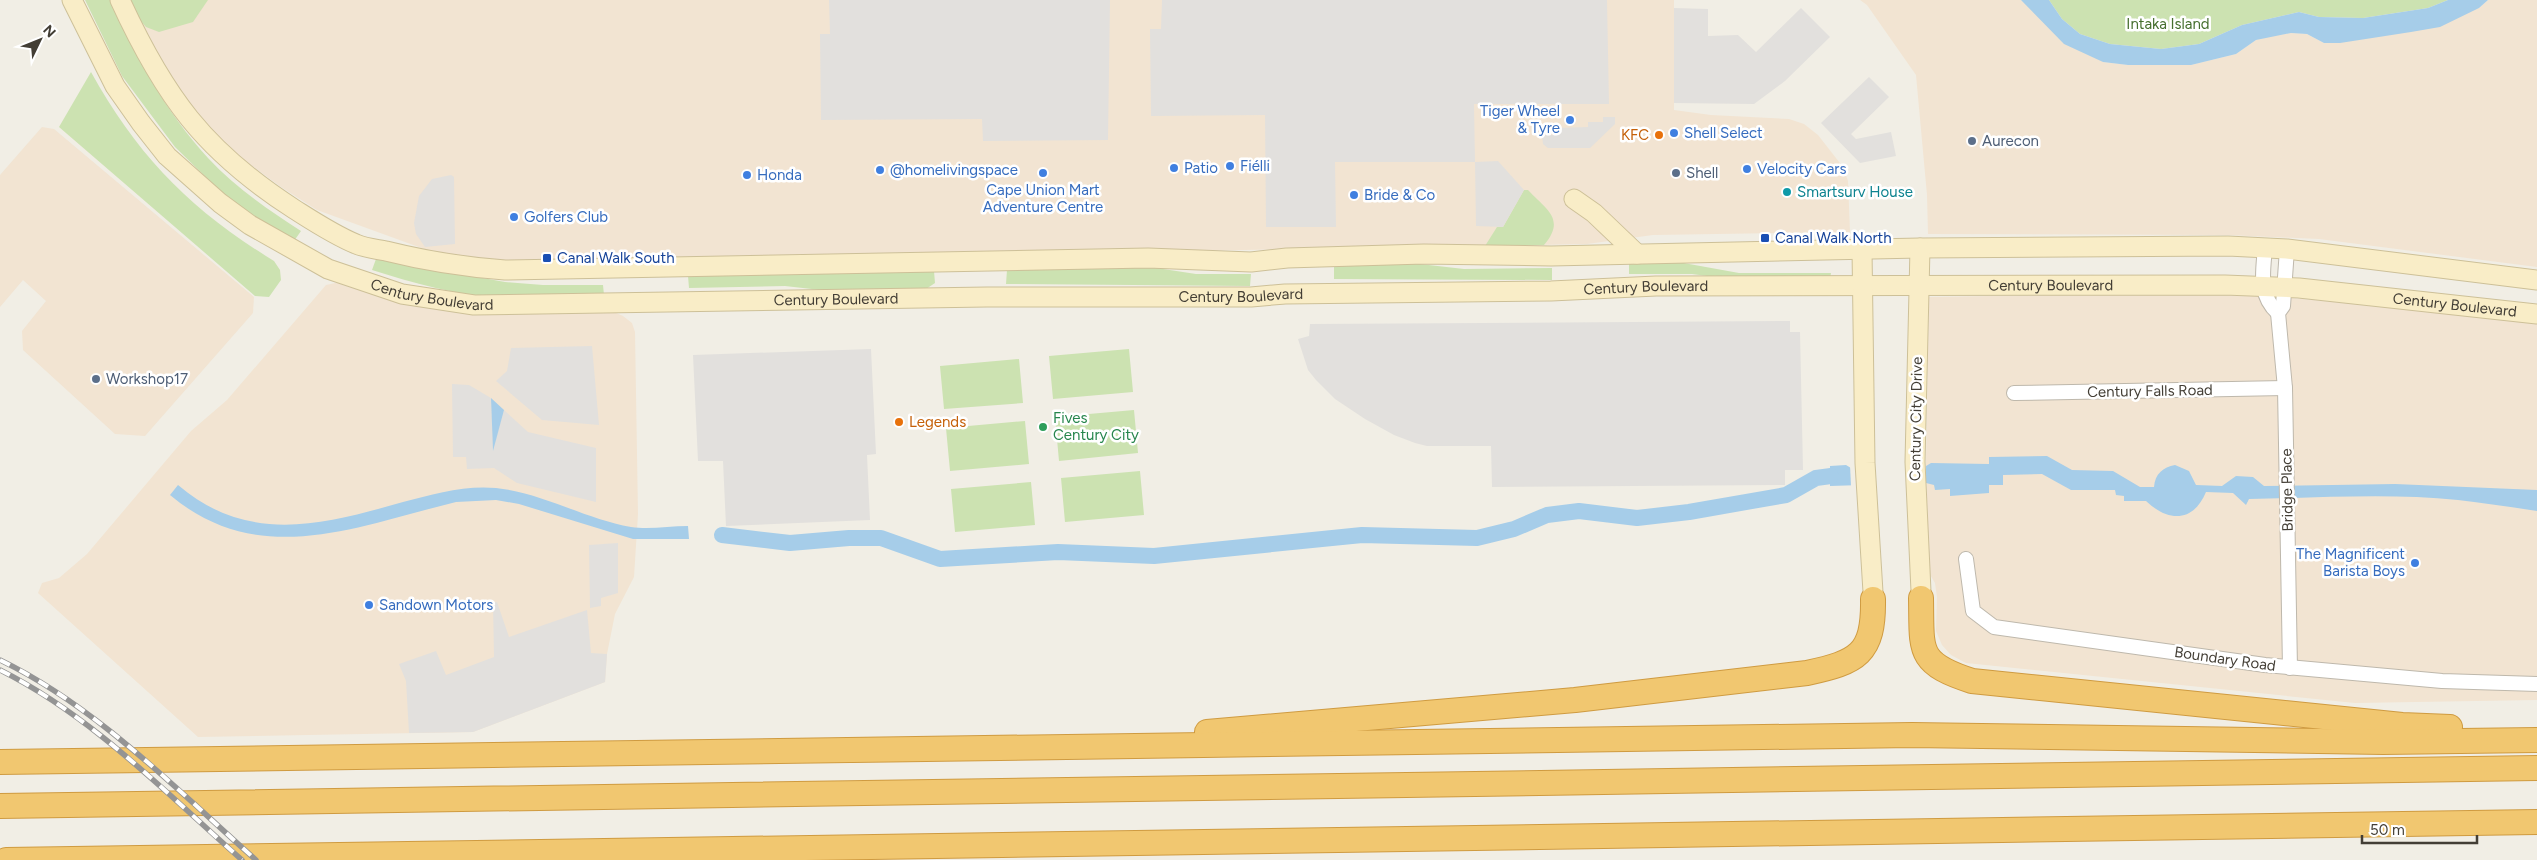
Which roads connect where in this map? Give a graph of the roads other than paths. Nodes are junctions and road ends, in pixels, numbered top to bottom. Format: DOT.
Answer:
graph roads {
  1 [pos="72,0"];
  2 [pos="120,0"];
  3 [pos="1574,199"];
  4 [pos="1920,248"];
  5 [pos="2265,248"];
  6 [pos="2287,249"];
  7 [pos="1862,250"];
  8 [pos="1637,254"];
  9 [pos="2537,280"];
  10 [pos="1919,284"];
  11 [pos="1863,285"];
  12 [pos="2262,287"];
  13 [pos="2283,288"];
  14 [pos="2278,313"];
  15 [pos="2537,314"];
  16 [pos="2285,388"];
  17 [pos="2014,393"];
  18 [pos="1966,559"];
  19 [pos="1921,594"];
  20 [pos="1873,595"];
  21 [pos="2290,668"];
  22 [pos="2537,684"];
  23 [pos="2537,729"];
  24 [pos="2537,740"];
  25 [pos="958,750"];
  26 [pos="0,751"];
  27 [pos="0,762"];
  28 [pos="39,762"];
  29 [pos="2537,768"];
  30 [pos="0,806"];
  31 [pos="2537,822"];
  32 [pos="866,847"];
  33 [pos="6,860"];
  34 [pos="736,860"];
  1 -- 11 [label="main road, Century Boulevard"];
  2 -- 8 [label="main road, Century Boulevard"];
  3 -- 8 [label="main road"];
  4 -- 5 [label="main road, Century Boulevard"];
  4 -- 7 [label="main road, Century Boulevard"];
  4 -- 10 [label="main road, Century City Drive"];
  5 -- 6 [label="main road, Century Boulevard"];
  5 -- 12 [label="street"];
  6 -- 9 [label="main road, Century Boulevard"];
  6 -- 13 [label="street, Bridge Place"];
  7 -- 8 [label="main road, Century Boulevard"];
  7 -- 11 [label="main road"];
  10 -- 11 [label="main road, Century Boulevard"];
  10 -- 12 [label="main road, Century Boulevard"];
  10 -- 19 [label="main road, Century City Drive"];
  11 -- 20 [label="main road"];
  12 -- 13 [label="main road, Century Boulevard"];
  12 -- 14 [label="street, Bridge Place"];
  13 -- 14 [label="street, Bridge Place"];
  13 -- 15 [label="main road, Century Boulevard"];
  14 -- 16 [label="street, Bridge Place"];
  16 -- 17 [label="street, Century Falls Road"];
  16 -- 21 [label="street, Bridge Place"];
  18 -- 21 [label="street, Boundary Road"];
  19 -- 23 [label="highway"];
  20 -- 25 [label="highway"];
  21 -- 22 [label="street, Boundary Road"];
  24 -- 25 [label="highway"];
  25 -- 28 [label="highway"];
  26 -- 28 [label="highway"];
  27 -- 28 [label="highway"];
  29 -- 30 [label="highway"];
  31 -- 32 [label="highway"];
  32 -- 33 [label="highway"];
  32 -- 34 [label="highway"];
}
